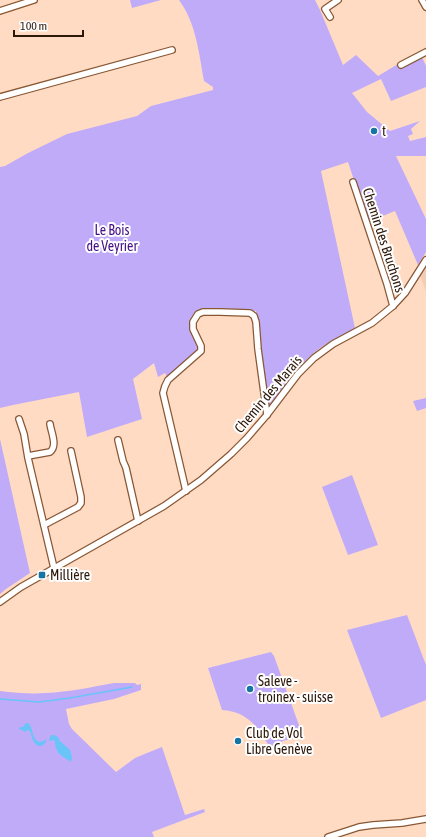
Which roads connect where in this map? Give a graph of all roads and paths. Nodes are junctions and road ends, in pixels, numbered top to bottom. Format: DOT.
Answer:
graph roads {
  1 [pos="34,0"];
  2 [pos="338,0"];
  3 [pos="422,0"];
  4 [pos="426,6"];
  5 [pos="0,11"];
  6 [pos="330,17"];
  7 [pos="172,50"];
  8 [pos="426,52"];
  9 [pos="401,65"];
  10 [pos="0,97"];
  11 [pos="352,182"];
  12 [pos="426,260"];
  13 [pos="393,306"];
  14 [pos="267,415"];
  15 [pos="19,419"];
  16 [pos="50,424"];
  17 [pos="118,440"];
  18 [pos="71,451"];
  19 [pos="28,456"];
  20 [pos="186,491"];
  21 [pos="138,521"];
  22 [pos="44,526"];
  23 [pos="54,568"];
  24 [pos="0,602"];
  25 [pos="426,819"];
  26 [pos="328,837"];
  1 -- 5 [label="street"];
  2 -- 6 [label="street"];
  3 -- 4 [label="street"];
  7 -- 10 [label="street"];
  8 -- 9 [label="street"];
  11 -- 13 [label="street, Chemin des Bruchons"];
  12 -- 13 [label="street, Chemin des Marais"];
  13 -- 14 [label="street, Chemin des Marais"];
  14 -- 20 [label="street, Chemin des Marais"];
  14 -- 20 [label="street"];
  15 -- 19 [label="street"];
  16 -- 19 [label="street"];
  17 -- 21 [label="street"];
  18 -- 22 [label="street"];
  19 -- 22 [label="street"];
  20 -- 21 [label="street, Chemin des Marais"];
  21 -- 23 [label="street, Chemin des Marais"];
  22 -- 23 [label="street"];
  23 -- 24 [label="street, Chemin des Marais"];
  25 -- 26 [label="street"];
}
